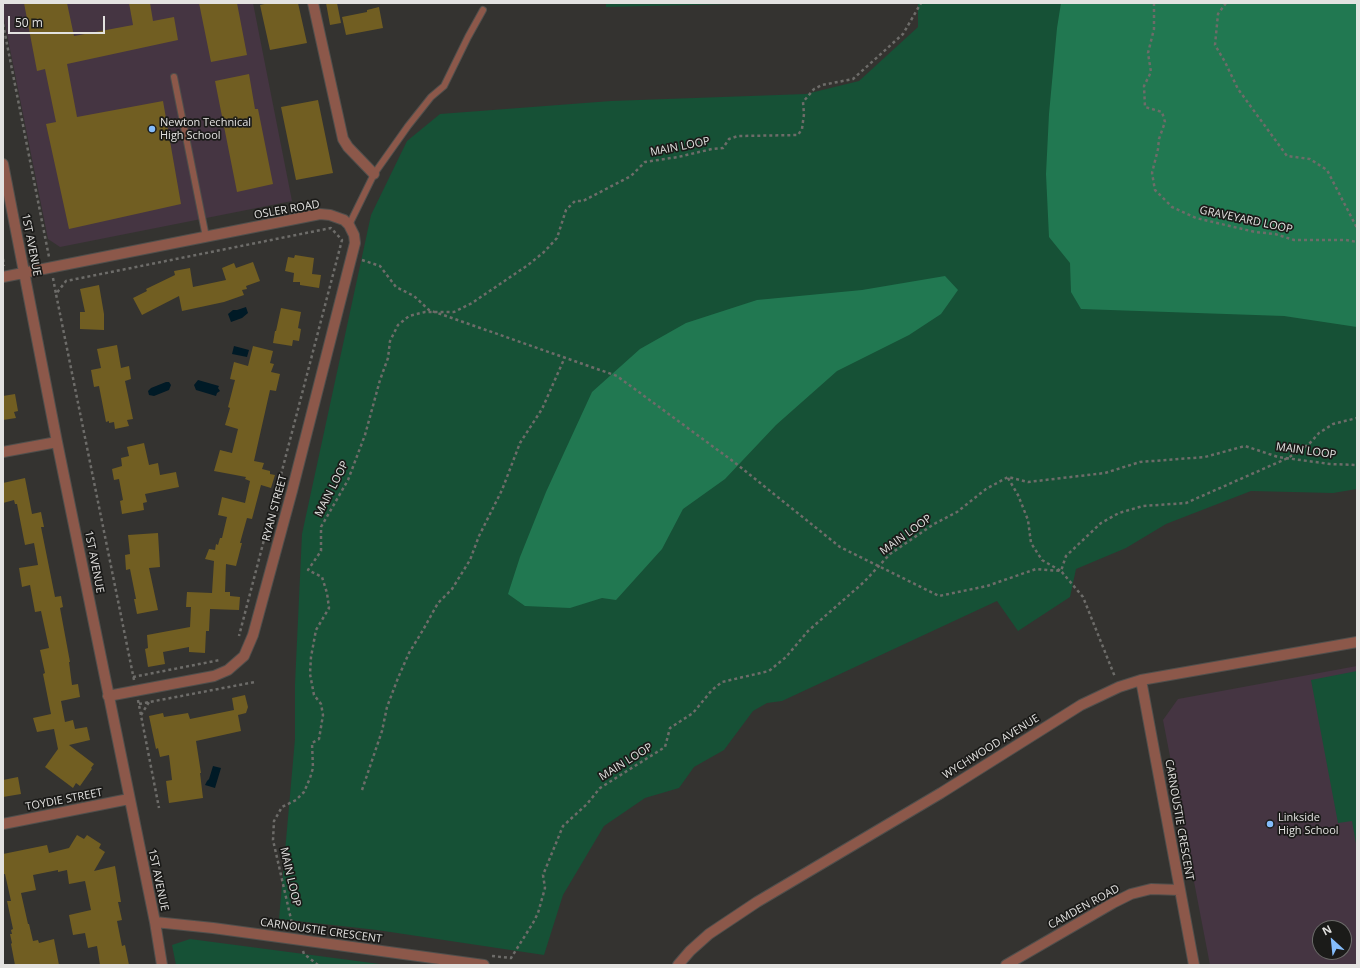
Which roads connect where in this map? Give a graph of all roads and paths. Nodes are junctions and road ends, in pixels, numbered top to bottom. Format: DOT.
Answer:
graph roads {
  1 [pos="313,3"];
  2 [pos="921,3"];
  3 [pos="1154,3"];
  4 [pos="1226,3"];
  5 [pos="483,10"];
  6 [pos="3,24"];
  7 [pos="174,77"];
  8 [pos="3,164"];
  9 [pos="374,174"];
  10 [pos="349,225"];
  11 [pos="1357,228"];
  12 [pos="206,237"];
  13 [pos="1357,242"];
  14 [pos="351,257"];
  15 [pos="51,267"];
  16 [pos="24,273"];
  17 [pos="3,277"];
  18 [pos="56,294"];
  19 [pos="433,312"];
  20 [pos="565,357"];
  21 [pos="1357,418"];
  22 [pos="57,442"];
  23 [pos="3,452"];
  24 [pos="1288,458"];
  25 [pos="1357,465"];
  26 [pos="1008,477"];
  27 [pos="879,566"];
  28 [pos="1061,571"];
  29 [pos="239,637"];
  30 [pos="1357,642"];
  31 [pos="225,657"];
  32 [pos="133,677"];
  33 [pos="1141,680"];
  34 [pos="256,682"];
  35 [pos="1119,687"];
  36 [pos="136,691"];
  37 [pos="108,696"];
  38 [pos="149,702"];
  39 [pos="139,704"];
  40 [pos="141,715"];
  41 [pos="362,790"];
  42 [pos="129,799"];
  43 [pos="159,808"];
  44 [pos="3,824"];
  45 [pos="1180,890"];
  46 [pos="155,922"];
  47 [pos="293,928"];
  48 [pos="486,960"];
  49 [pos="162,965"];
  50 [pos="678,965"];
  51 [pos="1006,965"];
  52 [pos="1194,965"];
  1 -- 9 [label="street"];
  2 -- 19 [label="path, MAIN LOOP"];
  3 -- 13 [label="path, GRAVEYARD LOOP"];
  4 -- 11 [label="path"];
  5 -- 9 [label="lane"];
  6 -- 15 [label="path"];
  7 -- 12 [label="lane"];
  8 -- 16 [label="street, 1ST AVENUE"];
  9 -- 10 [label="lane"];
  10 -- 12 [label="street, OSLER ROAD"];
  10 -- 14 [label="street, RYAN STREET"];
  12 -- 15 [label="street, OSLER ROAD"];
  14 -- 19 [label="path"];
  14 -- 36 [label="street, RYAN STREET"];
  15 -- 16 [label="street, OSLER ROAD"];
  15 -- 18 [label="path"];
  16 -- 17 [label="street, OSLER ROAD"];
  16 -- 22 [label="street, 1ST AVENUE"];
  18 -- 29 [label="path"];
  18 -- 32 [label="path"];
  19 -- 20 [label="path"];
  19 -- 47 [label="path, MAIN LOOP"];
  20 -- 27 [label="path"];
  20 -- 41 [label="path"];
  21 -- 24 [label="path"];
  22 -- 23 [label="street"];
  22 -- 37 [label="street, 1ST AVENUE"];
  24 -- 25 [label="path, MAIN LOOP"];
  24 -- 26 [label="path, MAIN LOOP"];
  24 -- 28 [label="path"];
  26 -- 27 [label="path, MAIN LOOP"];
  26 -- 28 [label="path"];
  27 -- 28 [label="path"];
  27 -- 48 [label="path, MAIN LOOP"];
  28 -- 35 [label="path"];
  30 -- 33 [label="street, WYCHWOOD AVENUE"];
  31 -- 32 [label="path"];
  32 -- 36 [label="path"];
  33 -- 35 [label="street, WYCHWOOD AVENUE"];
  33 -- 45 [label="street, CARNOUSTIE CRESCENT"];
  34 -- 38 [label="path"];
  35 -- 50 [label="street, WYCHWOOD AVENUE"];
  36 -- 37 [label="street, RYAN STREET"];
  36 -- 39 [label="path"];
  37 -- 42 [label="street, 1ST AVENUE"];
  38 -- 39 [label="path"];
  38 -- 40 [label="path"];
  39 -- 40 [label="path"];
  40 -- 43 [label="path"];
  42 -- 44 [label="street, TOYDIE STREET"];
  42 -- 46 [label="street, 1ST AVENUE"];
  45 -- 51 [label="street, CAMDEN ROAD"];
  45 -- 52 [label="street, CARNOUSTIE CRESCENT"];
  46 -- 48 [label="street, CARNOUSTIE CRESCENT"];
  46 -- 49 [label="street, 1ST AVENUE"];
}
